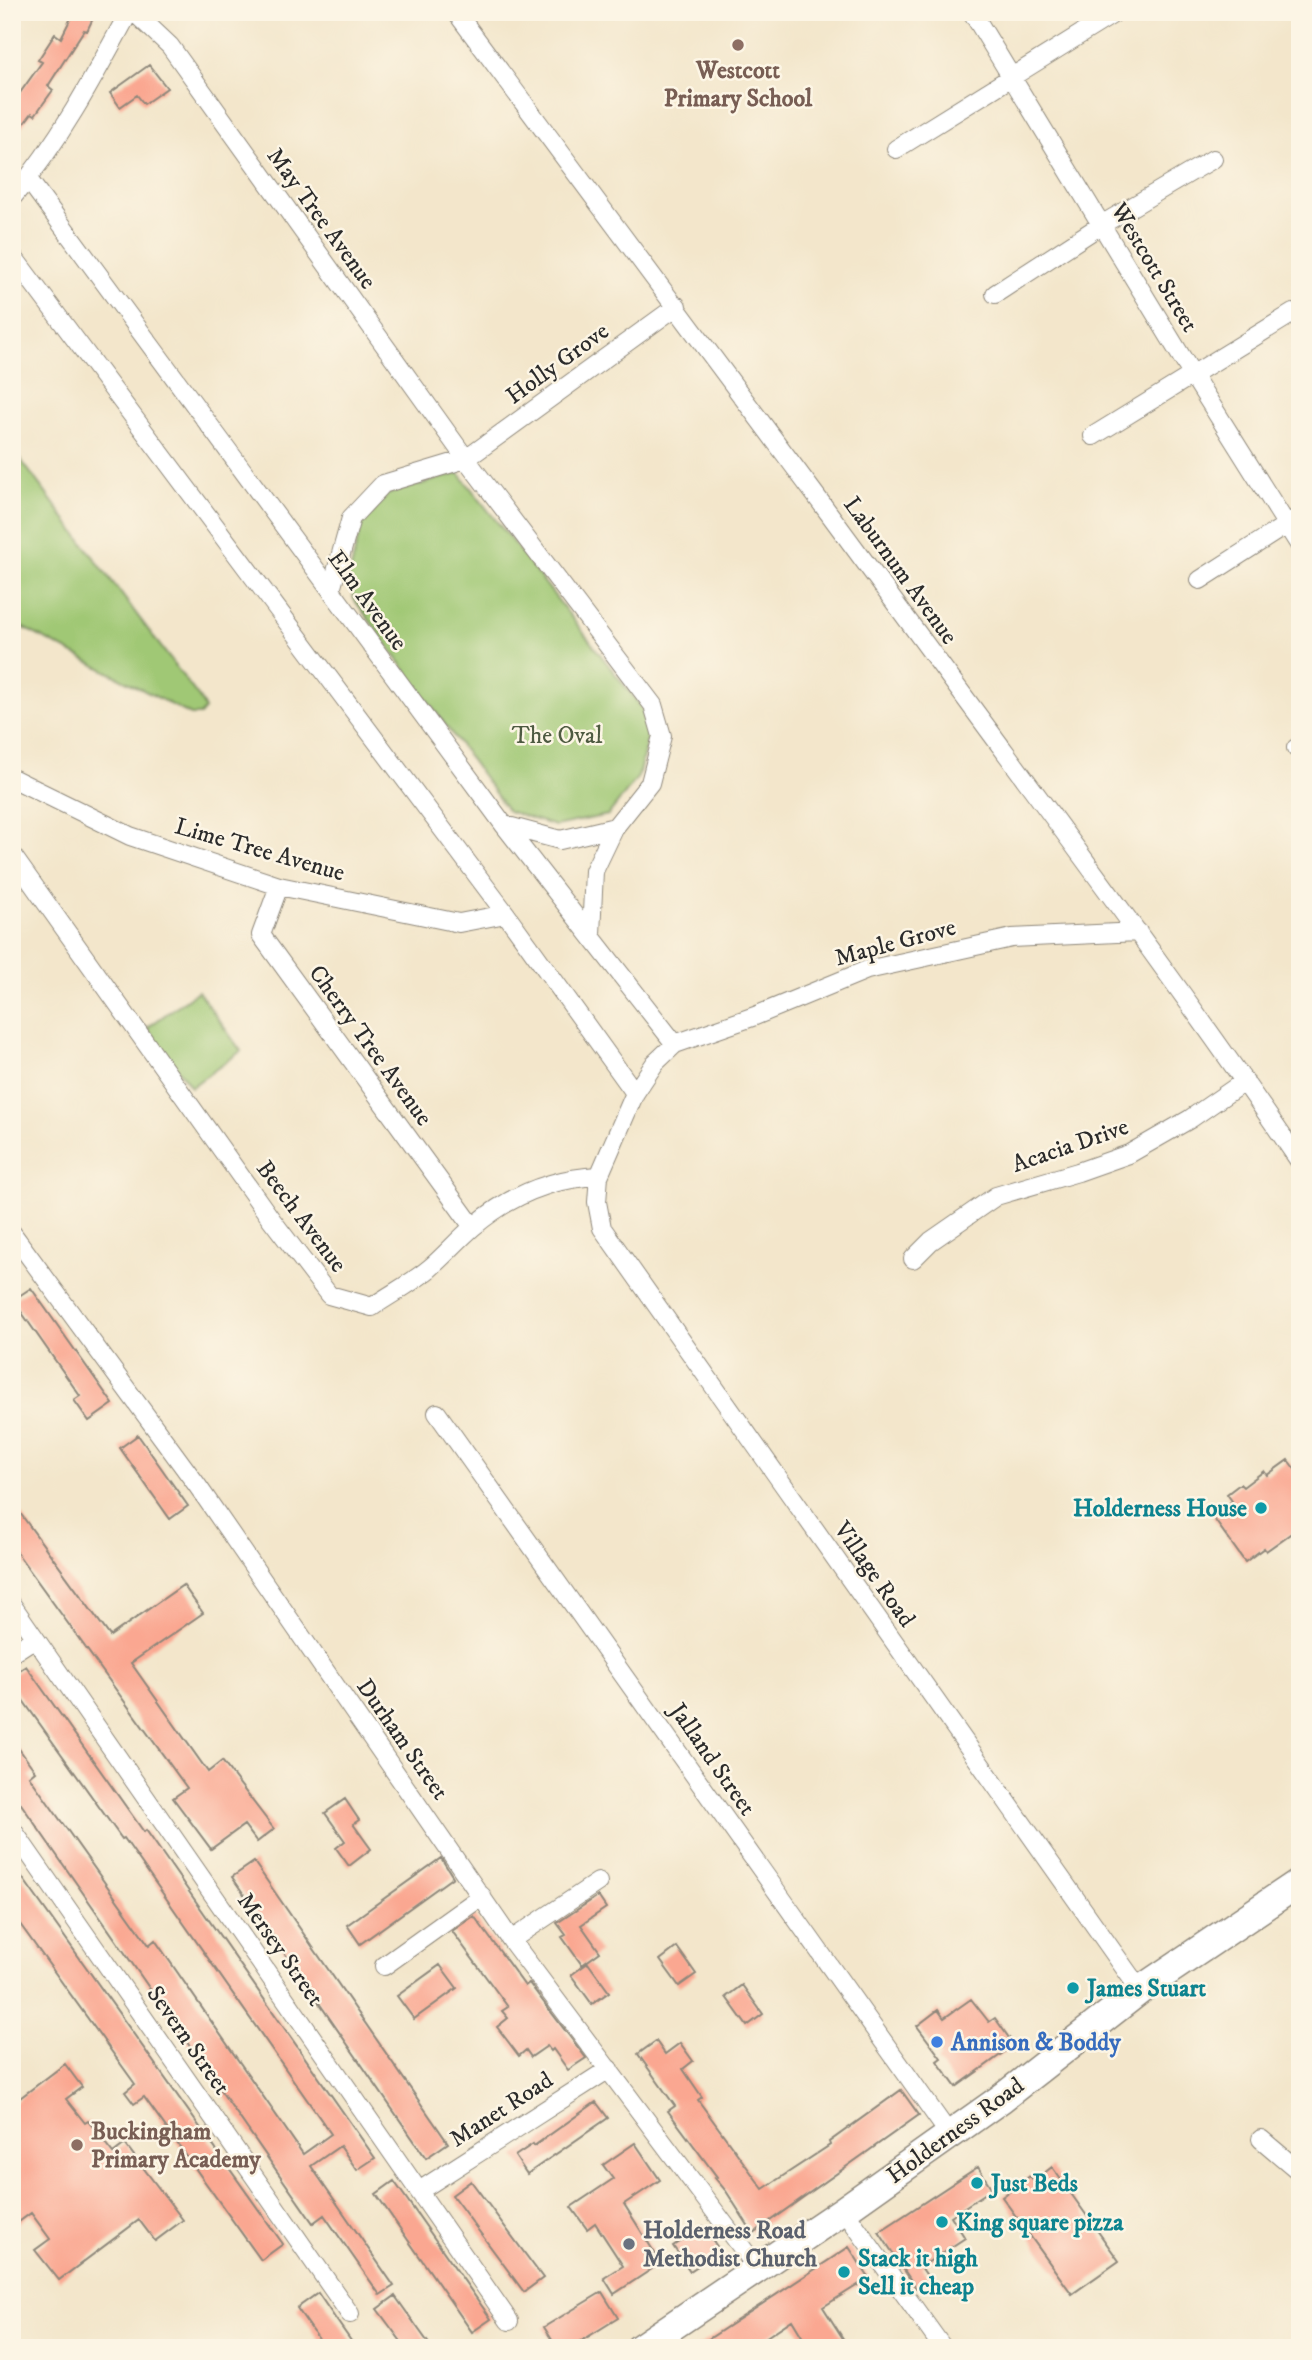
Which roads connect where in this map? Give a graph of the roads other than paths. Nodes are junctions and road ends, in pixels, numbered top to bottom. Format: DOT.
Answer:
graph roads {
  1 [pos="131,12"];
  2 [pos="456,12"];
  3 [pos="972,12"];
  4 [pos="1113,14"];
  5 [pos="1012,78"];
  6 [pos="896,149"];
  7 [pos="1213,159"];
  8 [pos="28,179"];
  9 [pos="12,198"];
  10 [pos="1101,225"];
  11 [pos="12,255"];
  12 [pos="995,294"];
  13 [pos="677,306"];
  14 [pos="1293,313"];
  15 [pos="1192,374"];
  16 [pos="1093,436"];
  17 [pos="466,458"];
  18 [pos="1293,520"];
  19 [pos="1300,546"];
  20 [pos="1200,580"];
  21 [pos="331,590"];
  22 [pos="12,778"];
  23 [pos="504,825"];
  24 [pos="615,827"];
  25 [pos="12,855"];
  26 [pos="279,886"];
  27 [pos="506,914"];
  28 [pos="1138,932"];
  29 [pos="591,933"];
  30 [pos="675,1044"];
  31 [pos="1245,1081"];
  32 [pos="635,1093"];
  33 [pos="1300,1162"];
  34 [pos="599,1176"];
  35 [pos="473,1227"];
  36 [pos="12,1233"];
  37 [pos="913,1259"];
  38 [pos="437,1413"];
  39 [pos="12,1605"];
  40 [pos="35,1637"];
  41 [pos="12,1653"];
  42 [pos="12,1829"];
  43 [pos="598,1882"];
  44 [pos="1300,1882"];
  45 [pos="482,1896"];
  46 [pos="512,1940"];
  47 [pos="384,1966"];
  48 [pos="1140,1990"];
  49 [pos="609,2069"];
  50 [pos="948,2134"];
  51 [pos="1261,2139"];
  52 [pos="1300,2172"];
  53 [pos="419,2191"];
  54 [pos="844,2210"];
  55 [pos="758,2269"];
  56 [pos="350,2314"];
  57 [pos="509,2321"];
  58 [pos="647,2346"];
  59 [pos="943,2348"];
  1 -- 8 [label="street"];
  1 -- 17 [label="street, May Tree Avenue"];
  2 -- 13 [label="street, Laburnum Avenue"];
  3 -- 5 [label="street, Westcott Street"];
  4 -- 5 [label="street"];
  5 -- 6 [label="street"];
  5 -- 10 [label="street, Westcott Street"];
  7 -- 10 [label="street"];
  8 -- 9 [label="street"];
  8 -- 21 [label="street, Elm Avenue"];
  10 -- 12 [label="street"];
  10 -- 15 [label="street, Westcott Street"];
  11 -- 27 [label="street"];
  13 -- 17 [label="street, Holly Grove"];
  13 -- 28 [label="street, Laburnum Avenue"];
  14 -- 15 [label="street"];
  15 -- 16 [label="street"];
  15 -- 18 [label="street, Westcott Street"];
  17 -- 21 [label="street"];
  17 -- 24 [label="street"];
  18 -- 19 [label="street, Westcott Street"];
  18 -- 20 [label="street"];
  21 -- 23 [label="street, Elm Avenue"];
  22 -- 26 [label="street, Lime Tree Avenue"];
  23 -- 24 [label="street"];
  23 -- 29 [label="street, Elm Avenue"];
  24 -- 29 [label="street"];
  25 -- 35 [label="street, Beech Avenue"];
  26 -- 27 [label="street, Lime Tree Avenue"];
  26 -- 35 [label="street, Cherry Tree Avenue"];
  27 -- 32 [label="street"];
  28 -- 30 [label="street, Maple Grove"];
  28 -- 31 [label="street, Laburnum Avenue"];
  29 -- 30 [label="street, Elm Avenue"];
  30 -- 32 [label="street"];
  31 -- 33 [label="street, Laburnum Avenue"];
  31 -- 37 [label="street, Acacia Drive"];
  32 -- 34 [label="street"];
  34 -- 35 [label="street, Beech Avenue"];
  34 -- 48 [label="street, Village Road"];
  36 -- 45 [label="street, Durham Street"];
  38 -- 50 [label="street, Jalland Street"];
  39 -- 40 [label="street, Mersey Street"];
  40 -- 41 [label="street"];
  40 -- 53 [label="street, Mersey Street"];
  42 -- 56 [label="street, Severn Street"];
  43 -- 46 [label="street"];
  44 -- 48 [label="highway, Holderness Road"];
  45 -- 46 [label="street, Durham Street"];
  45 -- 47 [label="street"];
  46 -- 49 [label="street, Durham Street"];
  48 -- 50 [label="highway, Holderness Road"];
  49 -- 53 [label="street, Manet Road"];
  49 -- 55 [label="street, Durham Street"];
  50 -- 54 [label="highway, Holderness Road"];
  51 -- 52 [label="street"];
  53 -- 57 [label="street, Mersey Street"];
  54 -- 55 [label="highway, Holderness Road"];
  54 -- 59 [label="street"];
  55 -- 58 [label="highway, Holderness Road"];
}
